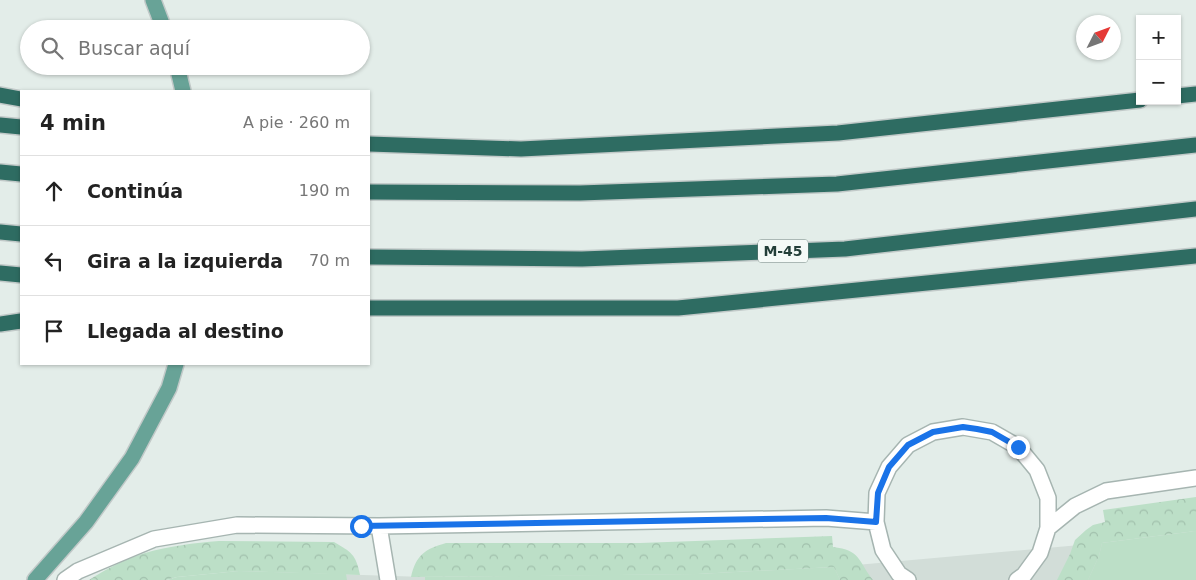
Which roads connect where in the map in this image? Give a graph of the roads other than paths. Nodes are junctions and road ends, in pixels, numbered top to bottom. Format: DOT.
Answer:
graph roads {
  1 [pos="153,0"];
  2 [pos="161,20"];
  3 [pos="179,75"];
  4 [pos="183,90"];
  5 [pos="1196,94"];
  6 [pos="0,95"];
  7 [pos="1181,96"];
  8 [pos="20,99"];
  9 [pos="1136,100"];
  10 [pos="0,125"];
  11 [pos="20,127"];
  12 [pos="370,144"];
  13 [pos="1196,145"];
  14 [pos="0,172"];
  15 [pos="20,174"];
  16 [pos="370,192"];
  17 [pos="1196,209"];
  18 [pos="0,232"];
  19 [pos="20,234"];
  20 [pos="1196,256"];
  21 [pos="370,257"];
  22 [pos="0,273"];
  23 [pos="20,275"];
  24 [pos="370,308"];
  25 [pos="20,321"];
  26 [pos="0,324"];
  27 [pos="176,365"];
  28 [pos="1196,478"];
  29 [pos="876,522"];
  30 [pos="379,526"];
  31 [pos="1048,528"];
  32 [pos="35,580"];
  33 [pos="65,580"];
  34 [pos="388,580"];
  35 [pos="908,580"];
  36 [pos="1017,580"];
  1 -- 2 [label="main road"];
  3 -- 4 [label="main road"];
  5 -- 7 [label="highway"];
  6 -- 8 [label="highway"];
  9 -- 12 [label="highway"];
  10 -- 11 [label="highway"];
  13 -- 16 [label="highway"];
  14 -- 15 [label="highway"];
  17 -- 21 [label="highway, M-45"];
  18 -- 19 [label="highway"];
  20 -- 24 [label="highway"];
  22 -- 23 [label="highway"];
  25 -- 26 [label="highway"];
  27 -- 32 [label="main road"];
  28 -- 31 [label="street"];
  29 -- 30 [label="street"];
  29 -- 31 [label="street"];
  29 -- 35 [label="street"];
  30 -- 33 [label="street"];
  30 -- 34 [label="street"];
  31 -- 36 [label="street"];
}
